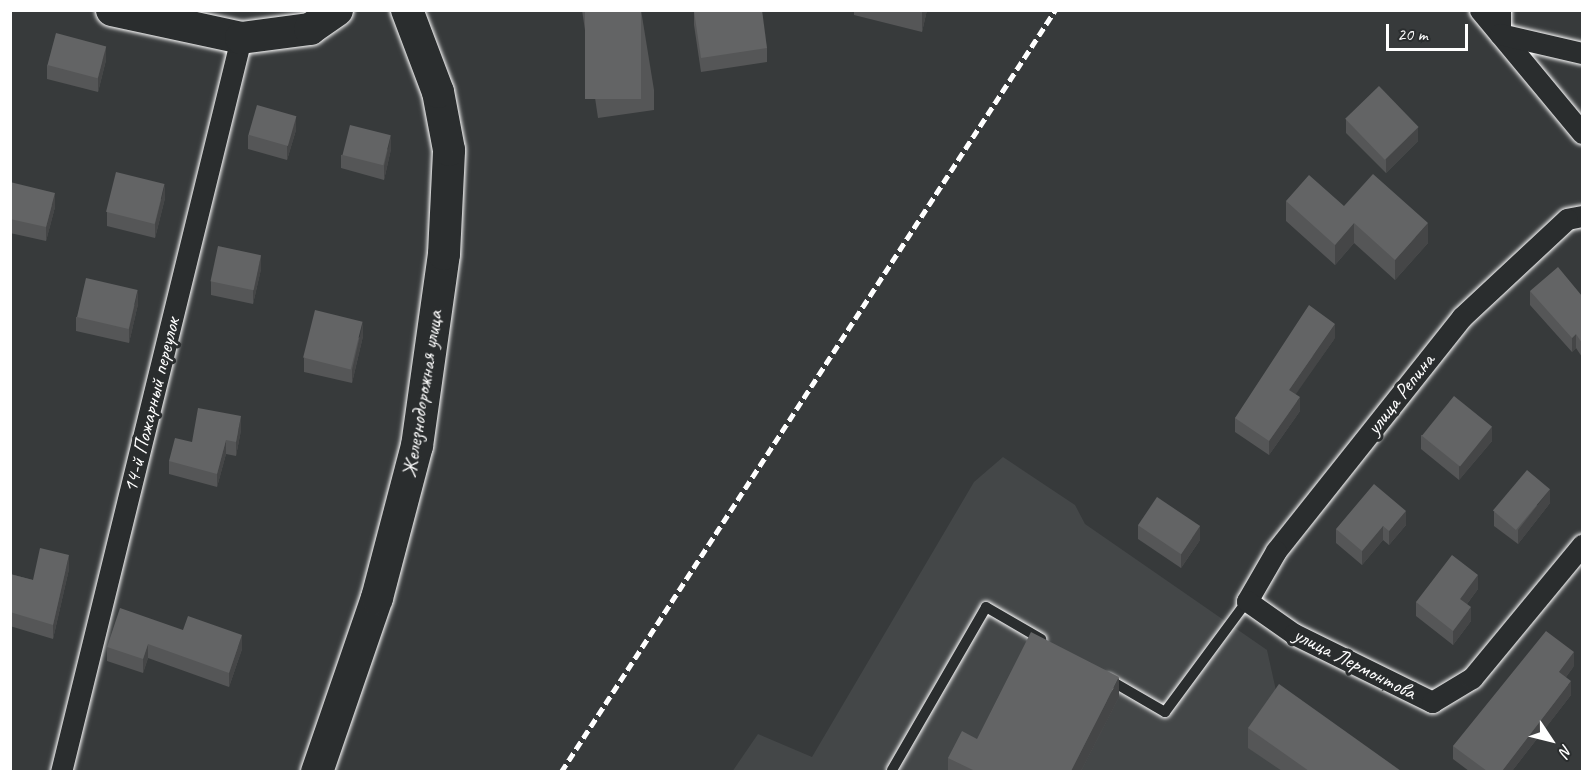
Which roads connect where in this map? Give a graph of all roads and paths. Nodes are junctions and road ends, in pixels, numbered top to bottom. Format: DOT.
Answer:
graph roads {
  1 [pos="112,10"];
  2 [pos="337,10"];
  3 [pos="407,10"];
  4 [pos="1480,10"];
  5 [pos="1500,10"];
  6 [pos="1500,34"];
  7 [pos="242,39"];
  8 [pos="1582,53"];
  9 [pos="1582,133"];
  10 [pos="1582,216"];
  11 [pos="1582,545"];
  12 [pos="1247,601"];
  13 [pos="1056,648"];
  14 [pos="1095,671"];
  15 [pos="892,770"];
  16 [pos="61,771"];
  17 [pos="316,771"];
  1 -- 7 [label="street"];
  2 -- 7 [label="street"];
  3 -- 17 [label="street, Железнодорожная улица"];
  4 -- 6 [label="street"];
  5 -- 6 [label="street"];
  6 -- 8 [label="street"];
  6 -- 9 [label="street"];
  7 -- 16 [label="street, 14-й Пожарный переулок"];
  10 -- 12 [label="street, улица Репина"];
  11 -- 12 [label="street, улица Лермонтова"];
  12 -- 14 [label="lane"];
  13 -- 15 [label="lane"];
}
